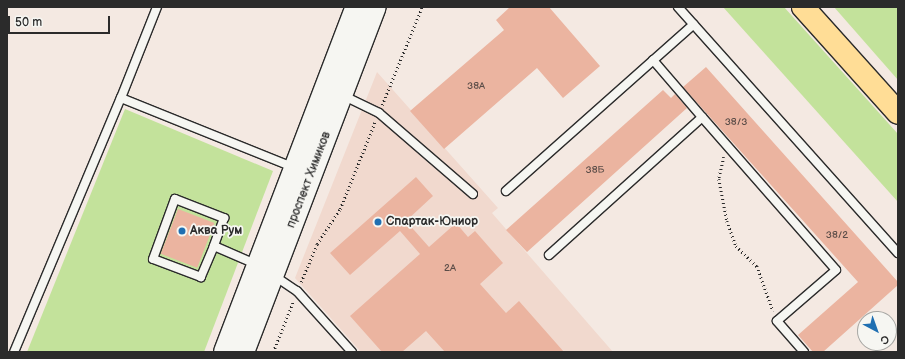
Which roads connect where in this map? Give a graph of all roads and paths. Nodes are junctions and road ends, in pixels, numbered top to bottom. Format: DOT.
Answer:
graph roads {
  1 [pos="157,7"];
  2 [pos="357,7"];
  3 [pos="376,7"];
  4 [pos="422,7"];
  5 [pos="678,7"];
  6 [pos="802,7"];
  7 [pos="821,7"];
  8 [pos="694,24"];
  9 [pos="653,60"];
  10 [pos="898,92"];
  11 [pos="342,95"];
  12 [pos="121,98"];
  13 [pos="379,113"];
  14 [pos="898,113"];
  15 [pos="702,117"];
  16 [pos="726,145"];
  17 [pos="304,171"];
  18 [pos="506,192"];
  19 [pos="473,194"];
  20 [pos="214,246"];
  21 [pos="898,253"];
  22 [pos="548,255"];
  23 [pos="266,270"];
  24 [pos="298,291"];
  25 [pos="777,321"];
  26 [pos="14,352"];
  27 [pos="225,352"];
  28 [pos="243,352"];
  29 [pos="274,352"];
  30 [pos="352,352"];
  31 [pos="804,352"];
  1 -- 12 [label="lane"];
  2 -- 17 [label="main road, проспект Химиков"];
  3 -- 11 [label="main road, проспект Химиков"];
  4 -- 13 [label="path"];
  5 -- 8 [label="lane"];
  6 -- 14 [label="main road"];
  7 -- 10 [label="main road"];
  8 -- 9 [label="lane"];
  8 -- 21 [label="lane"];
  9 -- 15 [label="lane"];
  9 -- 18 [label="lane"];
  11 -- 13 [label="lane"];
  11 -- 17 [label="main road, проспект Химиков"];
  12 -- 17 [label="lane"];
  12 -- 26 [label="lane"];
  13 -- 19 [label="lane"];
  13 -- 24 [label="path"];
  15 -- 16 [label="lane"];
  15 -- 22 [label="lane"];
  16 -- 25 [label="path"];
  16 -- 25 [label="lane"];
  17 -- 23 [label="main road, проспект Химиков"];
  20 -- 20 [label="lane"];
  20 -- 23 [label="lane"];
  23 -- 24 [label="lane"];
  23 -- 27 [label="main road, проспект Химиков"];
  23 -- 28 [label="main road, проспект Химиков"];
  24 -- 29 [label="path"];
  24 -- 30 [label="lane"];
  25 -- 31 [label="lane"];
}
